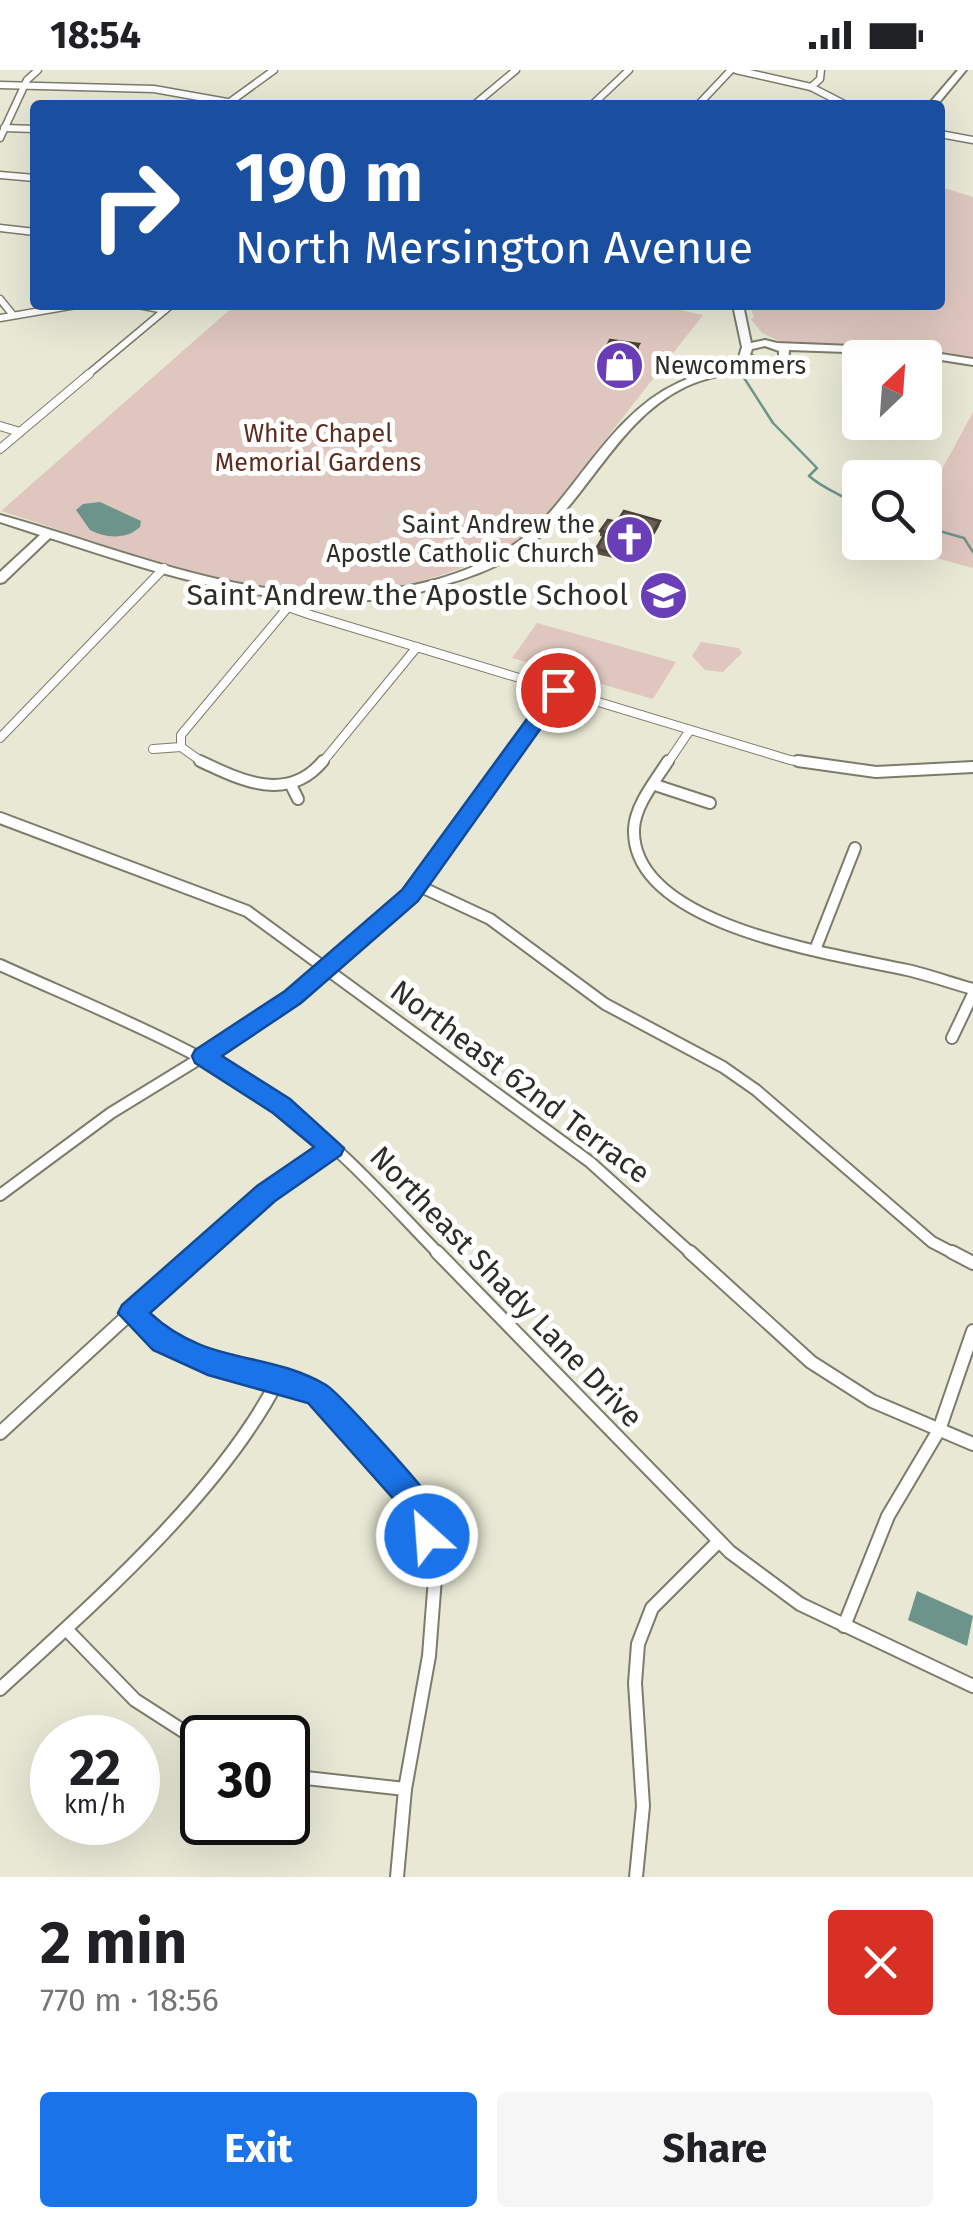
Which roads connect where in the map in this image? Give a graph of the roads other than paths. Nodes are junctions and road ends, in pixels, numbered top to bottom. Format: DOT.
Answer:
graph roads {
  1 [pos="38,70"];
  2 [pos="274,70"];
  3 [pos="516,70"];
  4 [pos="628,70"];
  5 [pos="734,70"];
  6 [pos="821,70"];
  7 [pos="962,70"];
  8 [pos="0,85"];
  9 [pos="25,85"];
  10 [pos="812,87"];
  11 [pos="218,100"];
  12 [pos="233,100"];
  13 [pos="480,100"];
  14 [pos="597,100"];
  15 [pos="703,100"];
  16 [pos="837,100"];
  17 [pos="936,100"];
  18 [pos="4,128"];
  19 [pos="30,129"];
  20 [pos="945,137"];
  21 [pos="0,138"];
  22 [pos="973,142"];
  23 [pos="0,175"];
  24 [pos="30,178"];
  25 [pos="0,228"];
  26 [pos="30,231"];
  27 [pos="0,299"];
  28 [pos="47,310"];
  29 [pos="164,310"];
  30 [pos="740,310"];
  31 [pos="13,316"];
  32 [pos="0,318"];
  33 [pos="744,321"];
  34 [pos="776,345"];
  35 [pos="745,350"];
  36 [pos="838,350"];
  37 [pos="784,360"];
  38 [pos="973,362"];
  39 [pos="759,365"];
  40 [pos="718,370"];
  41 [pos="0,426"];
  42 [pos="20,432"];
  43 [pos="0,449"];
  44 [pos="0,518"];
  45 [pos="48,533"];
  46 [pos="164,568"];
  47 [pos="0,579"];
  48 [pos="290,602"];
  49 [pos="418,646"];
  50 [pos="558,690"];
  51 [pos="690,730"];
  52 [pos="0,738"];
  53 [pos="180,746"];
  54 [pos="153,749"];
  55 [pos="973,766"];
  56 [pos="292,785"];
  57 [pos="655,785"];
  58 [pos="298,798"];
  59 [pos="710,803"];
  60 [pos="0,818"];
  61 [pos="855,848"];
  62 [pos="418,886"];
  63 [pos="815,950"];
  64 [pos="0,965"];
  65 [pos="328,968"];
  66 [pos="973,991"];
  67 [pos="952,1038"];
  68 [pos="204,1056"];
  69 [pos="332,1148"];
  70 [pos="0,1195"];
  71 [pos="973,1263"];
  72 [pos="131,1313"];
  73 [pos="973,1331"];
  74 [pos="278,1380"];
  75 [pos="939,1430"];
  76 [pos="0,1433"];
  77 [pos="973,1444"];
  78 [pos="719,1541"];
  79 [pos="844,1626"];
  80 [pos="66,1629"];
  81 [pos="973,1686"];
  82 [pos="0,1689"];
  83 [pos="180,1729"];
  84 [pos="310,1779"];
  85 [pos="405,1790"];
  86 [pos="398,1877"];
  87 [pos="636,1877"];
  1 -- 9 [label="street"];
  2 -- 12 [label="street"];
  3 -- 13 [label="street"];
  4 -- 14 [label="street"];
  5 -- 10 [label="street"];
  5 -- 15 [label="street"];
  6 -- 10 [label="street"];
  7 -- 17 [label="street"];
  8 -- 9 [label="street"];
  9 -- 11 [label="street"];
  9 -- 18 [label="street"];
  10 -- 16 [label="street"];
  18 -- 19 [label="street"];
  18 -- 21 [label="street"];
  20 -- 22 [label="street"];
  23 -- 24 [label="street"];
  25 -- 26 [label="street"];
  27 -- 31 [label="street"];
  28 -- 31 [label="street"];
  29 -- 42 [label="street"];
  30 -- 33 [label="street"];
  31 -- 32 [label="street"];
  33 -- 34 [label="street"];
  33 -- 35 [label="street"];
  34 -- 35 [label="street"];
  34 -- 36 [label="street"];
  34 -- 37 [label="street"];
  35 -- 39 [label="street"];
  35 -- 40 [label="street"];
  36 -- 37 [label="street"];
  36 -- 38 [label="street"];
  37 -- 39 [label="street"];
  39 -- 40 [label="street"];
  40 -- 48 [label="street"];
  41 -- 42 [label="street"];
  42 -- 43 [label="street"];
  44 -- 45 [label="street"];
  45 -- 46 [label="street"];
  45 -- 47 [label="street"];
  46 -- 48 [label="street"];
  46 -- 52 [label="street"];
  48 -- 49 [label="street"];
  48 -- 53 [label="street"];
  49 -- 50 [label="street"];
  49 -- 56 [label="street"];
  50 -- 51 [label="street"];
  50 -- 62 [label="street"];
  51 -- 55 [label="street"];
  51 -- 57 [label="street"];
  53 -- 54 [label="street"];
  53 -- 56 [label="street"];
  56 -- 58 [label="street"];
  57 -- 59 [label="street"];
  57 -- 63 [label="street"];
  60 -- 65 [label="street, Northeast 62nd Terrace"];
  61 -- 63 [label="street"];
  62 -- 65 [label="street"];
  62 -- 71 [label="street"];
  63 -- 66 [label="street"];
  64 -- 68 [label="street, Northeast Shady Lane Drive"];
  65 -- 68 [label="street"];
  65 -- 75 [label="street, Northeast 62nd Terrace"];
  66 -- 67 [label="street"];
  68 -- 69 [label="street, Northeast Shady Lane Drive"];
  68 -- 70 [label="street"];
  69 -- 72 [label="street"];
  69 -- 78 [label="street, Northeast Shady Lane Drive"];
  72 -- 74 [label="street"];
  72 -- 76 [label="street"];
  73 -- 75 [label="street"];
  74 -- 80 [label="street"];
  74 -- 85 [label="street"];
  75 -- 77 [label="street, Northeast 62nd Terrace"];
  75 -- 79 [label="street"];
  78 -- 79 [label="street, Northeast Shady Lane Drive"];
  78 -- 87 [label="street"];
  79 -- 81 [label="street, Northeast Shady Lane Drive"];
  80 -- 82 [label="street"];
  80 -- 83 [label="street"];
  84 -- 85 [label="street"];
  85 -- 86 [label="street"];
}
